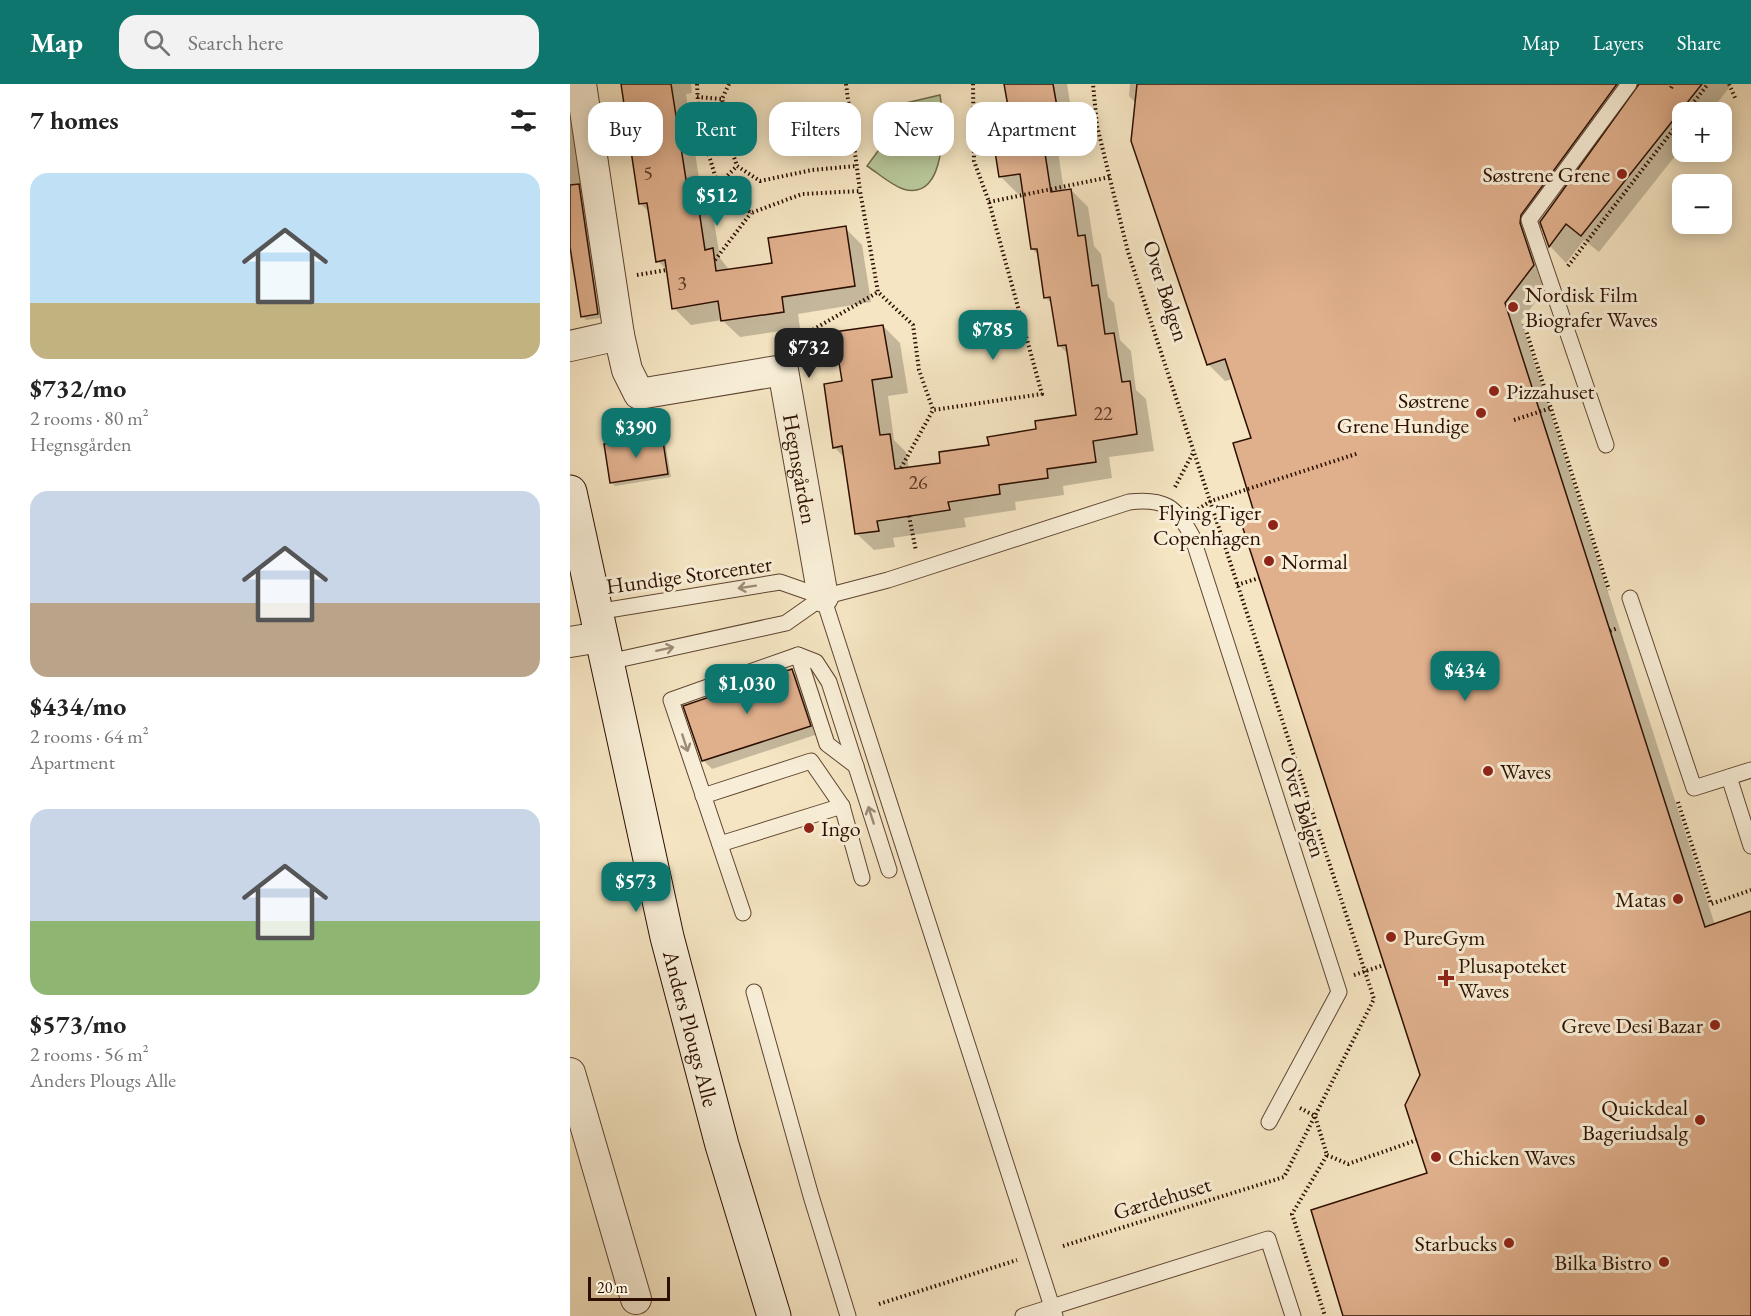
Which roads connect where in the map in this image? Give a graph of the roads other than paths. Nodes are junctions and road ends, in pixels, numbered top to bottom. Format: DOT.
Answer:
graph roads {
  1 [pos="581,84"];
  2 [pos="1629,84"];
  3 [pos="619,335"];
  4 [pos="570,346"];
  5 [pos="1606,445"];
  6 [pos="570,492"];
  7 [pos="823,597"];
  8 [pos="1630,598"];
  9 [pos="594,638"];
  10 [pos="1751,770"];
  11 [pos="1729,777"];
  12 [pos="701,789"];
  13 [pos="842,806"];
  14 [pos="720,844"];
  15 [pos="1751,846"];
  16 [pos="889,870"];
  17 [pos="862,878"];
  18 [pos="743,913"];
  19 [pos="754,993"];
  20 [pos="570,1073"];
  21 [pos="1269,1122"];
  22 [pos="636,1299"];
  23 [pos="1054,1311"];
  24 [pos="774,1316"];
  25 [pos="848,1316"];
  26 [pos="1023,1316"];
  27 [pos="1293,1316"];
  1 -- 3 [label="street"];
  2 -- 5 [label="lane"];
  3 -- 4 [label="street"];
  3 -- 7 [label="street, Hegnsgården"];
  6 -- 9 [label="street, Anders Plougs Alle"];
  9 -- 7 [label="lane, one-way"];
  7 -- 9 [label="lane, Hundige Storcenter, one-way"];
  7 -- 21 [label="lane, Over Bølgen"];
  7 -- 23 [label="lane"];
  8 -- 11 [label="lane"];
  9 -- 24 [label="street, Anders Plougs Alle"];
  10 -- 11 [label="lane"];
  11 -- 15 [label="lane"];
  12 -- 13 [label="lane"];
  12 -- 14 [label="lane"];
  16 -- 12 [label="lane, one-way"];
  13 -- 14 [label="lane"];
  13 -- 17 [label="lane"];
  14 -- 18 [label="lane"];
  19 -- 25 [label="lane"];
  20 -- 22 [label="street"];
  23 -- 26 [label="lane"];
  23 -- 27 [label="lane"];
}
